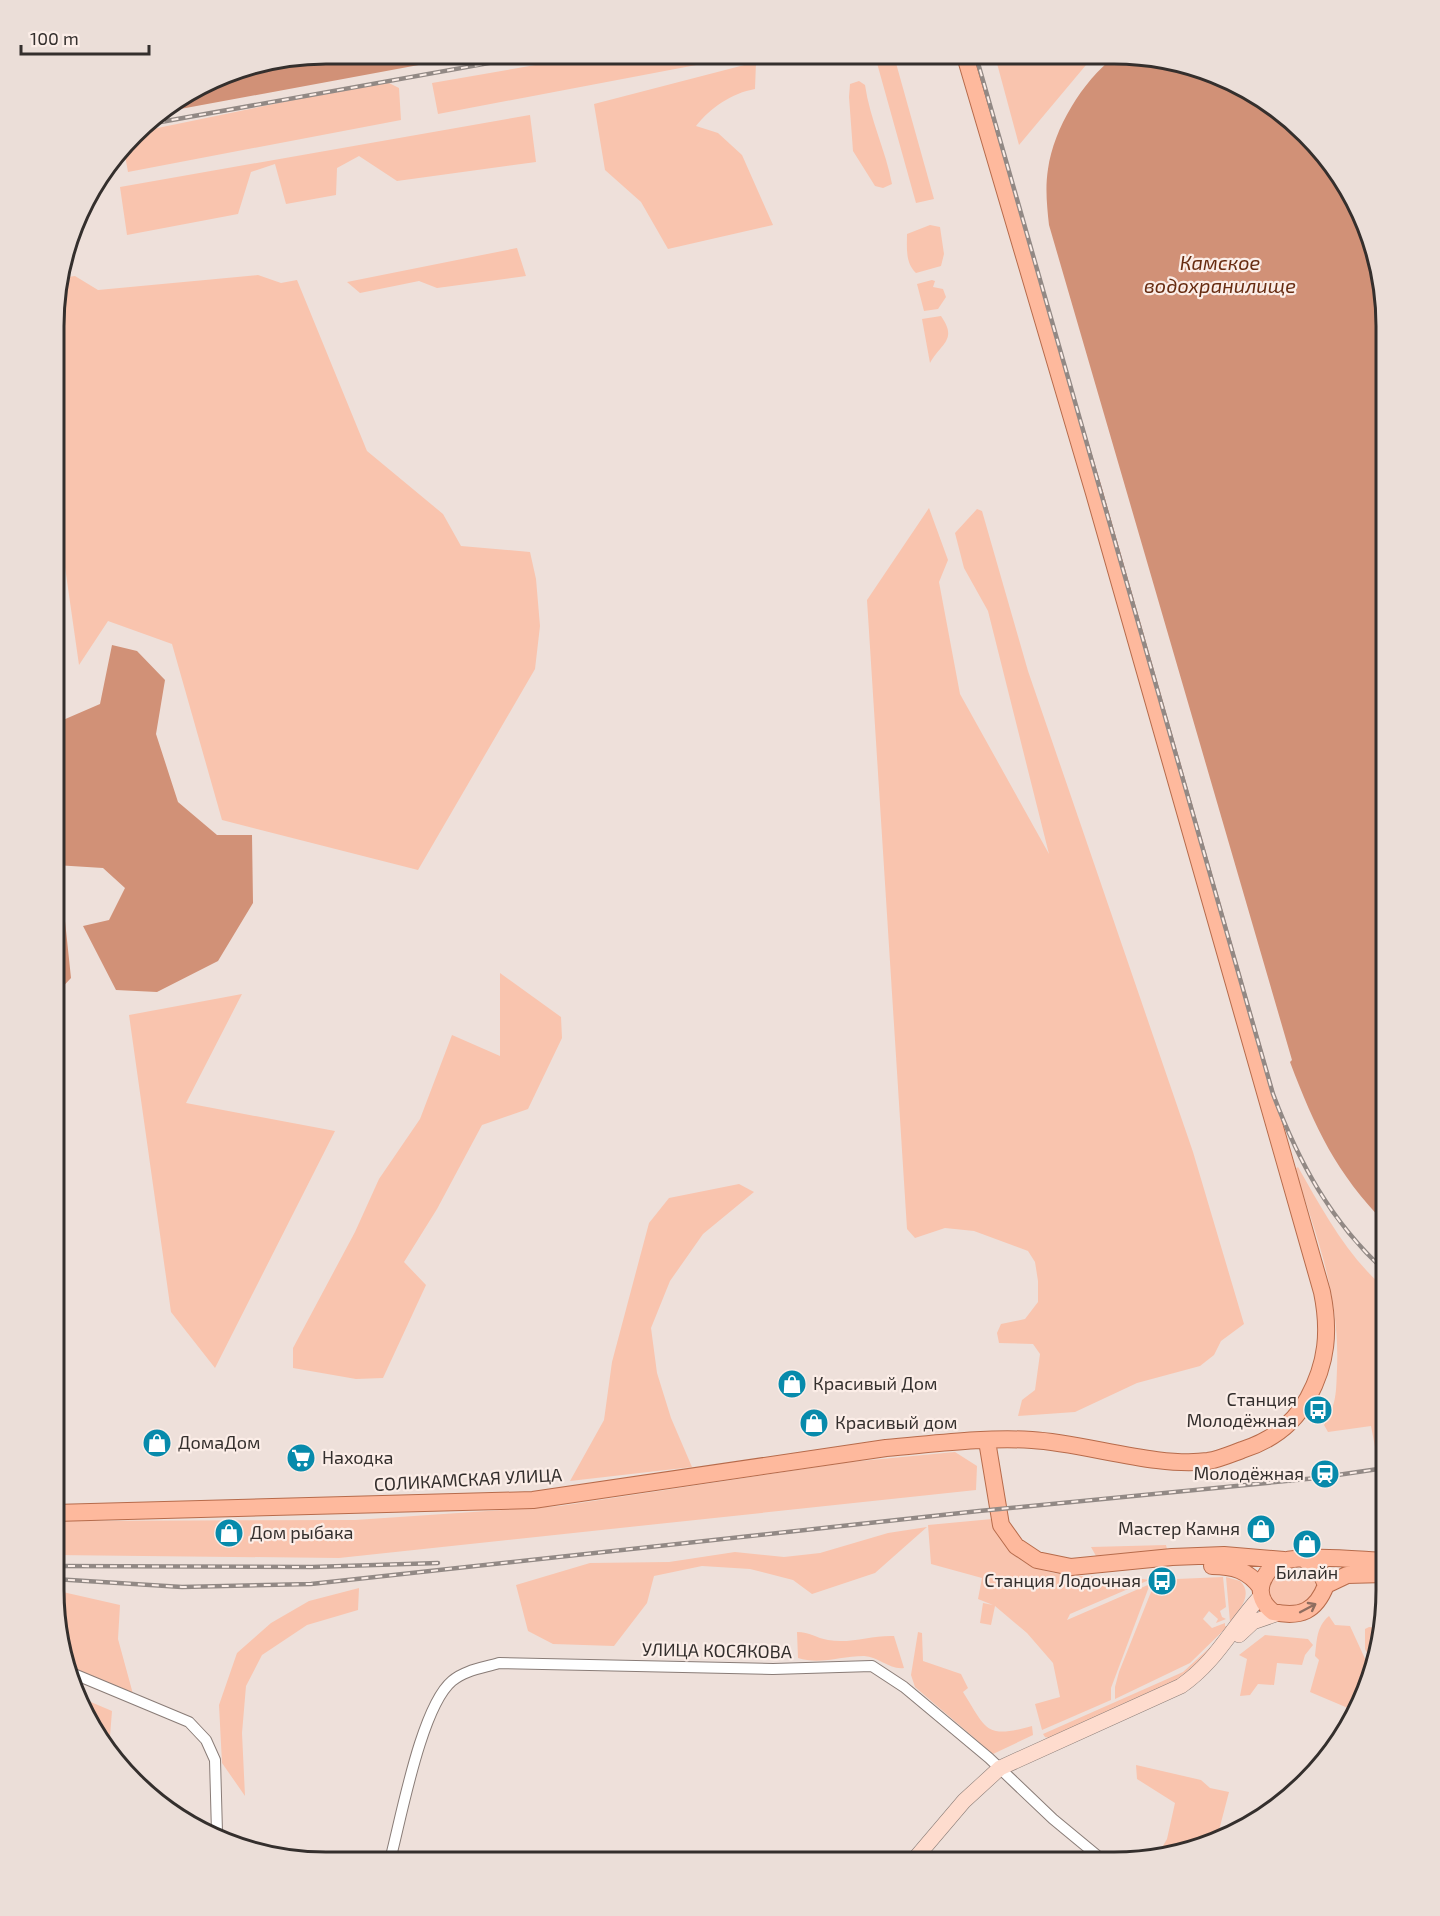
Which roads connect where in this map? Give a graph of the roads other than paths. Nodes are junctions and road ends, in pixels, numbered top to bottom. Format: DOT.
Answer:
graph roads {
  1 [pos="967,64"];
  2 [pos="987,1442"];
  3 [pos="64,1514"];
  4 [pos="1284,1560"];
  5 [pos="1305,1560"];
  6 [pos="1376,1561"];
  7 [pos="1097,1566"];
  8 [pos="1376,1574"];
  9 [pos="1326,1585"];
  10 [pos="1261,1592"];
  11 [pos="1279,1613"];
  12 [pos="1221,1650"];
  13 [pos="79,1676"];
  14 [pos="1000,1768"];
  15 [pos="217,1827"];
  16 [pos="392,1852"];
  17 [pos="921,1852"];
  18 [pos="1093,1852"];
  1 -- 2 [label="main road, СОЛИКАМСКАЯ УЛИЦА"];
  2 -- 3 [label="main road, СОЛИКАМСКАЯ УЛИЦА"];
  2 -- 7 [label="main road"];
  4 -- 5 [label="main road"];
  4 -- 7 [label="main road"];
  4 -- 10 [label="main road"];
  5 -- 6 [label="main road"];
  5 -- 9 [label="main road"];
  7 -- 10 [label="main road"];
  8 -- 9 [label="main road"];
  11 -- 9 [label="main road, one-way"];
  10 -- 11 [label="main road"];
  10 -- 12 [label="street"];
  11 -- 12 [label="street"];
  12 -- 14 [label="street"];
  13 -- 15 [label="street"];
  14 -- 16 [label="street, УЛИЦА КОСЯКОВА"];
  14 -- 17 [label="street"];
  14 -- 18 [label="street, УЛИЦА КОСЯКОВА"];
}
